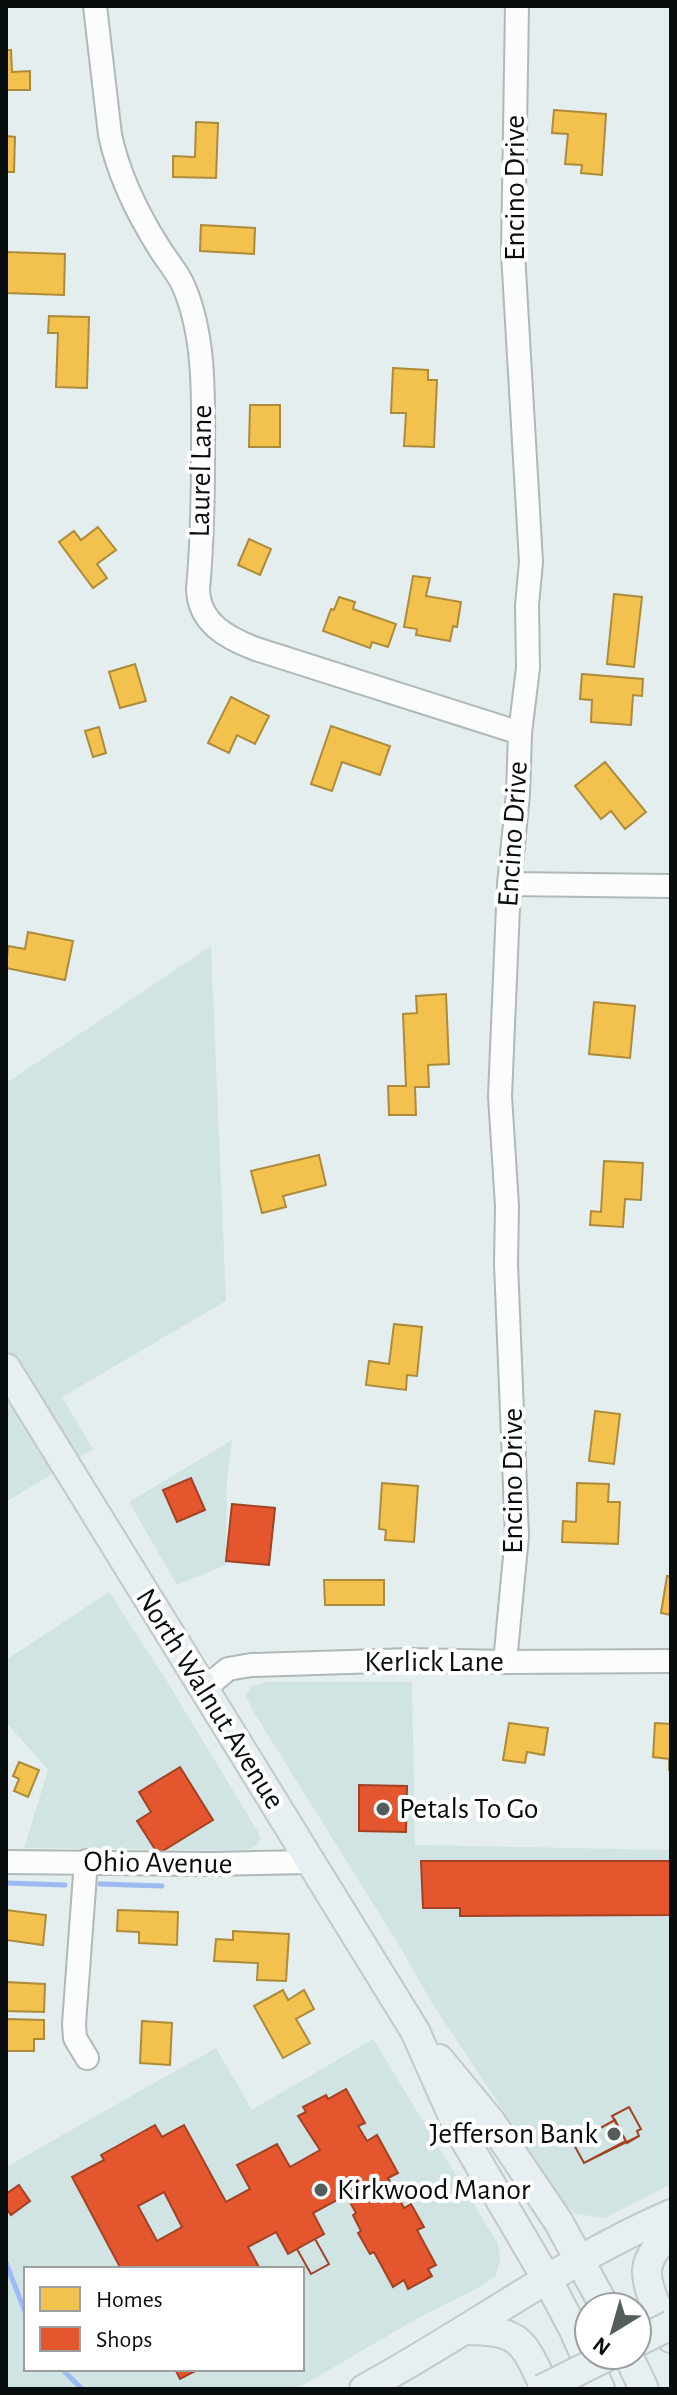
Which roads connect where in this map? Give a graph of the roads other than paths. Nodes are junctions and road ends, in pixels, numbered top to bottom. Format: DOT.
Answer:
graph roads {
  1 [pos="95,6"];
  2 [pos="517,6"];
  3 [pos="520,733"];
  4 [pos="509,884"];
  5 [pos="671,886"];
  6 [pos="6,1368"];
  7 [pos="671,1661"];
  8 [pos="505,1662"];
  9 [pos="204,1689"];
  10 [pos="86,1861"];
  11 [pos="6,1862"];
  12 [pos="309,1862"];
  13 [pos="415,2031"];
  14 [pos="87,2058"];
  15 [pos="671,2214"];
  16 [pos="671,2233"];
  17 [pos="580,2262"];
  18 [pos="548,2281"];
  19 [pos="596,2291"];
  20 [pos="671,2325"];
  21 [pos="467,2330"];
  22 [pos="653,2334"];
  23 [pos="671,2338"];
  24 [pos="579,2371"];
  25 [pos="364,2389"];
  26 [pos="544,2389"];
  27 [pos="600,2389"];
  1 -- 3 [label="street, Laurel Lane"];
  2 -- 3 [label="street, Encino Drive"];
  3 -- 4 [label="street, Encino Drive"];
  4 -- 5 [label="street"];
  4 -- 8 [label="street, Encino Drive"];
  6 -- 9 [label="main road, North Walnut Avenue"];
  7 -- 8 [label="street, Kerlick Lane"];
  8 -- 9 [label="street, Kerlick Lane"];
  9 -- 12 [label="main road, North Walnut Avenue"];
  10 -- 11 [label="street, Ohio Avenue"];
  10 -- 12 [label="street, Ohio Avenue"];
  10 -- 14 [label="street"];
  12 -- 13 [label="main road, North Walnut Avenue"];
  13 -- 17 [label="main road, North Walnut Avenue"];
  13 -- 18 [label="main road, North Walnut Avenue"];
  15 -- 17 [label="main road"];
  16 -- 23 [label="main road"];
  17 -- 18 [label="main road"];
  17 -- 19 [label="main road, North Walnut Avenue"];
  18 -- 21 [label="main road"];
  18 -- 27 [label="main road, North Walnut Avenue"];
  20 -- 22 [label="main road, bridge"];
  21 -- 25 [label="main road"];
  21 -- 26 [label="main road"];
  24 -- 26 [label="main road, bridge"];
}
